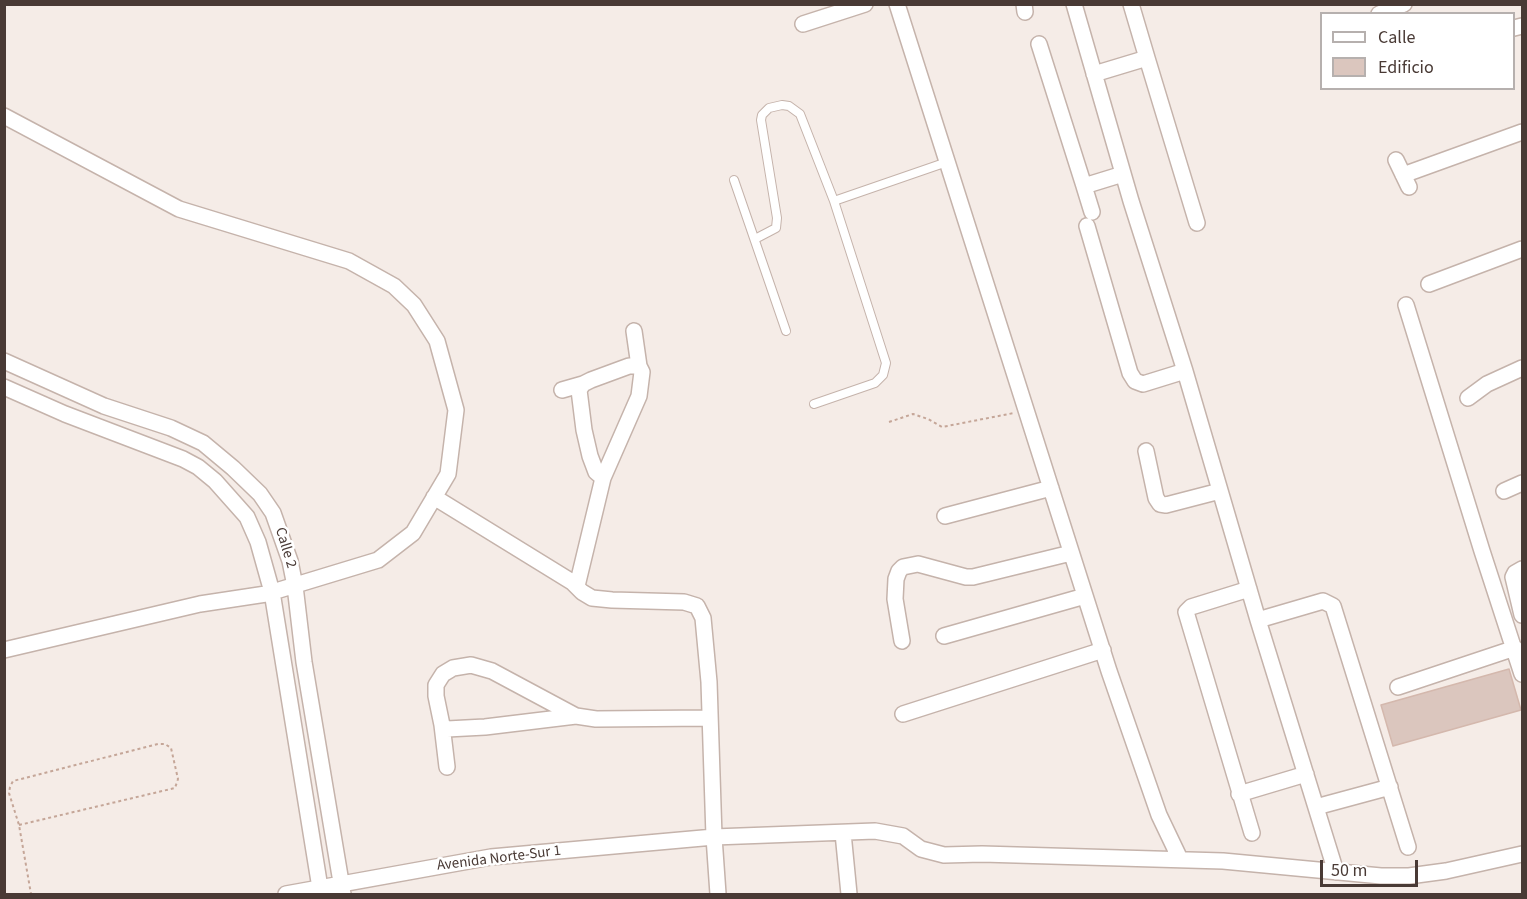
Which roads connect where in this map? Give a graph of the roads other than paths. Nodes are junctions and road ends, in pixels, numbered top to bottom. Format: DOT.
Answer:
graph roads {
  1 [pos="866,4"];
  2 [pos="897,4"];
  3 [pos="1074,4"];
  4 [pos="1131,4"];
  5 [pos="1404,4"];
  6 [pos="1384,12"];
  7 [pos="803,24"];
  8 [pos="1039,44"];
  9 [pos="1147,58"];
  10 [pos="1094,74"];
  11 [pos="4,117"];
  12 [pos="1522,132"];
  13 [pos="1396,160"];
  14 [pos="947,162"];
  15 [pos="1123,174"];
  16 [pos="734,180"];
  17 [pos="1084,186"];
  18 [pos="834,201"];
  19 [pos="1197,223"];
  20 [pos="755,239"];
  21 [pos="1522,249"];
  22 [pos="1429,284"];
  23 [pos="1406,305"];
  24 [pos="634,331"];
  25 [pos="786,331"];
  26 [pos="4,361"];
  27 [pos="639,366"];
  28 [pos="1522,368"];
  29 [pos="1185,371"];
  30 [pos="583,384"];
  31 [pos="4,387"];
  32 [pos="562,390"];
  33 [pos="1468,398"];
  34 [pos="814,404"];
  35 [pos="1146,451"];
  36 [pos="603,478"];
  37 [pos="1522,483"];
  38 [pos="1051,488"];
  39 [pos="1220,491"];
  40 [pos="1504,491"];
  41 [pos="434,497"];
  42 [pos="945,516"];
  43 [pos="1071,553"];
  44 [pos="1522,569"];
  45 [pos="295,586"];
  46 [pos="577,586"];
  47 [pos="1249,589"];
  48 [pos="272,592"];
  49 [pos="1086,596"];
  50 [pos="1522,615"];
  51 [pos="1258,620"];
  52 [pos="944,636"];
  53 [pos="902,641"];
  54 [pos="1515,648"];
  55 [pos="4,650"];
  56 [pos="1103,650"];
  57 [pos="1522,674"];
  58 [pos="1398,687"];
  59 [pos="538,695"];
  60 [pos="903,714"];
  61 [pos="576,716"];
  62 [pos="710,718"];
  63 [pos="533,721"];
  64 [pos="442,724"];
  65 [pos="447,767"];
  66 [pos="1306,774"];
  67 [pos="1390,787"];
  68 [pos="1239,794"];
  69 [pos="1316,807"];
  70 [pos="843,833"];
  71 [pos="1252,833"];
  72 [pos="714,837"];
  73 [pos="1408,847"];
  74 [pos="1522,854"];
  75 [pos="1180,860"];
  76 [pos="1336,872"];
  77 [pos="341,889"];
  78 [pos="320,891"];
  79 [pos="285,894"];
  80 [pos="718,894"];
  81 [pos="849,894"];
  1 -- 7 [label="street"];
  2 -- 14 [label="street"];
  3 -- 10 [label="street"];
  4 -- 9 [label="street"];
  5 -- 6 [label="street"];
  8 -- 17 [label="street"];
  9 -- 10 [label="street"];
  9 -- 19 [label="street"];
  10 -- 15 [label="street"];
  11 -- 41 [label="street"];
  12 -- 13 [label="street"];
  14 -- 18 [label="lane"];
  14 -- 38 [label="street"];
  15 -- 17 [label="street"];
  15 -- 29 [label="street"];
  16 -- 20 [label="lane"];
  17 -- 29 [label="street"];
  18 -- 20 [label="lane"];
  18 -- 34 [label="lane"];
  20 -- 25 [label="lane"];
  21 -- 22 [label="street"];
  23 -- 54 [label="street"];
  24 -- 27 [label="street"];
  26 -- 45 [label="street, Calle 2"];
  27 -- 30 [label="street"];
  27 -- 36 [label="street"];
  28 -- 33 [label="street"];
  29 -- 39 [label="street"];
  30 -- 32 [label="street"];
  30 -- 36 [label="street"];
  31 -- 48 [label="street"];
  35 -- 39 [label="street"];
  36 -- 46 [label="street"];
  37 -- 40 [label="street"];
  38 -- 42 [label="street"];
  38 -- 43 [label="street"];
  39 -- 47 [label="street"];
  41 -- 45 [label="street"];
  41 -- 46 [label="street"];
  43 -- 49 [label="street"];
  43 -- 53 [label="street"];
  44 -- 50 [label="street"];
  45 -- 48 [label="street"];
  45 -- 77 [label="street, Calle 2"];
  46 -- 62 [label="street"];
  47 -- 51 [label="street"];
  47 -- 68 [label="street"];
  48 -- 55 [label="street"];
  48 -- 78 [label="street"];
  49 -- 52 [label="street"];
  49 -- 56 [label="street"];
  51 -- 66 [label="street"];
  51 -- 67 [label="street"];
  54 -- 57 [label="street"];
  54 -- 58 [label="street"];
  56 -- 60 [label="street"];
  56 -- 75 [label="street"];
  59 -- 61 [label="street"];
  59 -- 63 [label="street"];
  59 -- 64 [label="street"];
  61 -- 62 [label="street"];
  61 -- 63 [label="street"];
  62 -- 72 [label="street"];
  63 -- 64 [label="street"];
  64 -- 65 [label="street"];
  66 -- 68 [label="street"];
  66 -- 69 [label="street"];
  67 -- 69 [label="street"];
  67 -- 73 [label="street"];
  68 -- 71 [label="street"];
  69 -- 76 [label="street"];
  70 -- 72 [label="street, Avenida Norte-Sur 1"];
  70 -- 75 [label="street, Avenida Norte-Sur 1"];
  70 -- 81 [label="street"];
  72 -- 77 [label="street, Avenida Norte-Sur 1"];
  72 -- 80 [label="street"];
  74 -- 76 [label="street, Avenida Norte-Sur 1"];
  75 -- 76 [label="street, Avenida Norte-Sur 1"];
  77 -- 78 [label="street, Avenida Norte-Sur 1"];
  78 -- 79 [label="street, Avenida Norte-Sur 1"];
}
